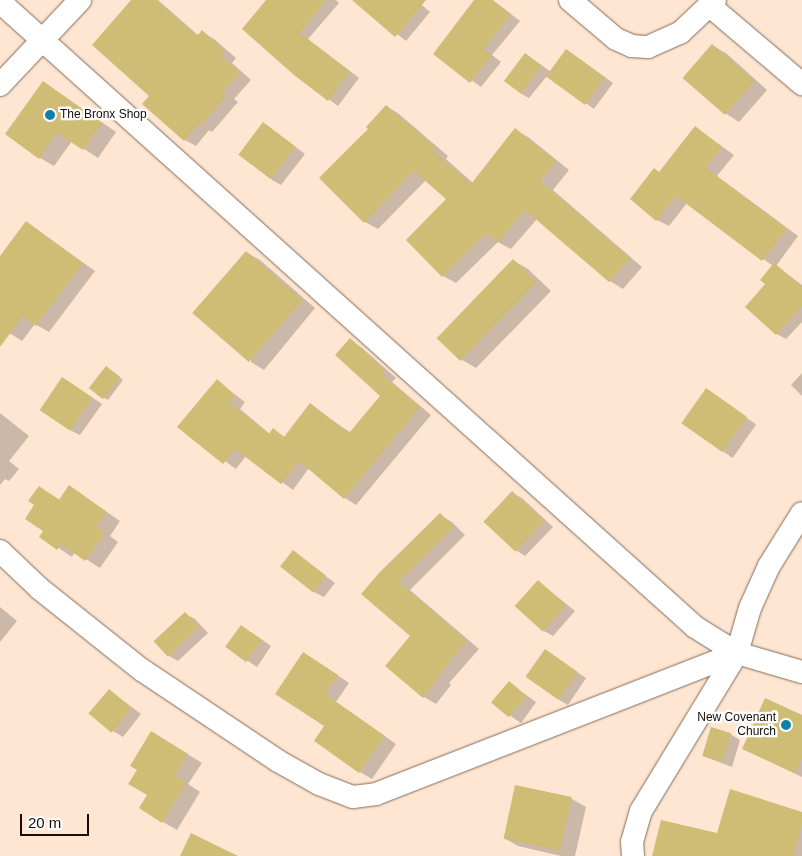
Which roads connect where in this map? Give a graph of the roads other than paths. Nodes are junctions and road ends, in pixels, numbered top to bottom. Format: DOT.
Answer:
graph roads {
  1 [pos="80,0"];
  2 [pos="570,0"];
  3 [pos="0,2"];
  4 [pos="712,3"];
  5 [pos="42,39"];
  6 [pos="802,84"];
  7 [pos="0,85"];
  8 [pos="802,513"];
  9 [pos="0,551"];
  10 [pos="737,653"];
  11 [pos="802,672"];
  12 [pos="633,856"];
  1 -- 5 [label="street"];
  2 -- 4 [label="street"];
  3 -- 5 [label="street"];
  4 -- 6 [label="street"];
  5 -- 7 [label="street"];
  5 -- 10 [label="street"];
  8 -- 10 [label="street"];
  9 -- 10 [label="street"];
  10 -- 11 [label="street"];
  10 -- 12 [label="street"];
}
